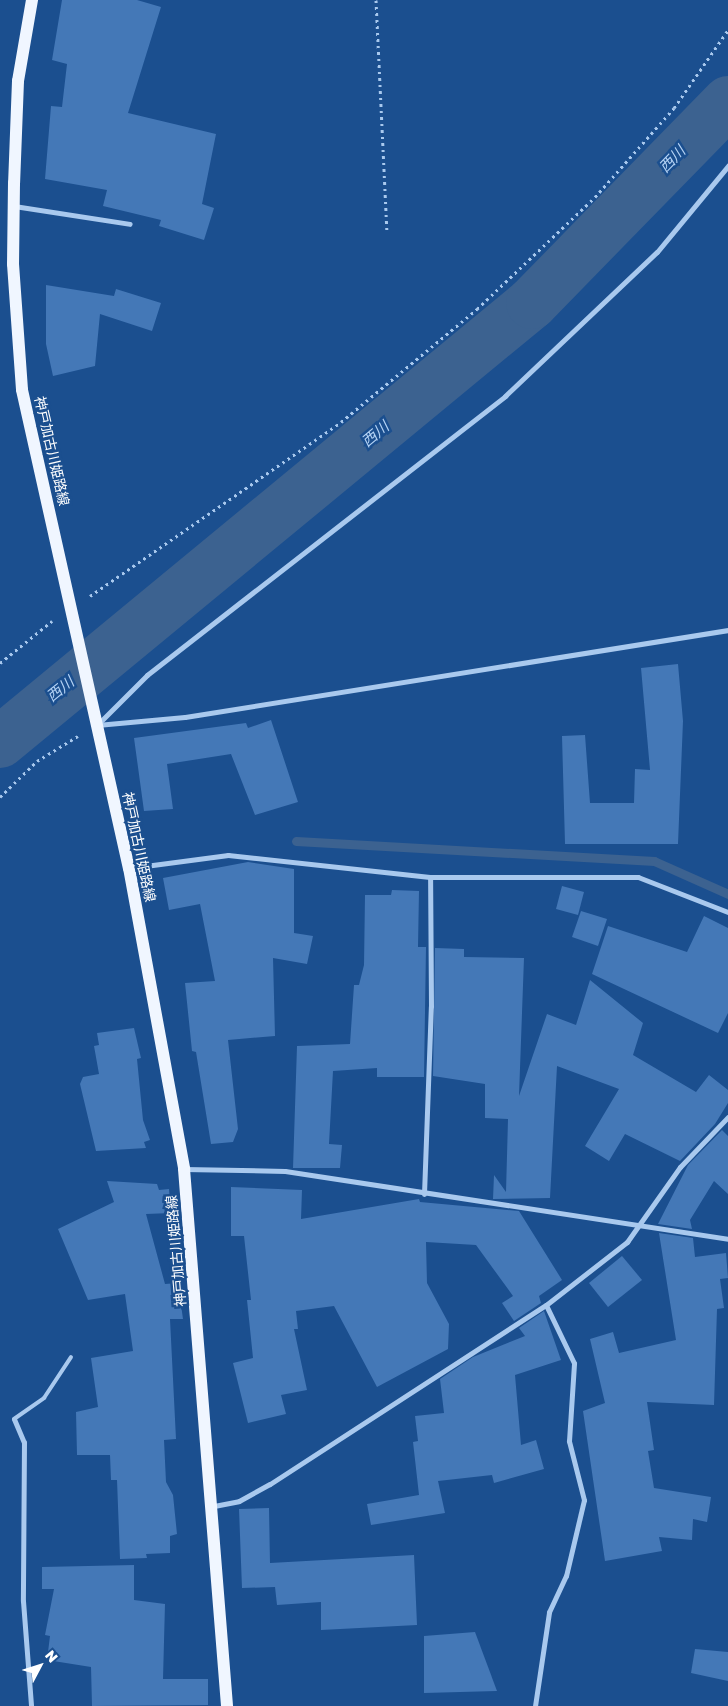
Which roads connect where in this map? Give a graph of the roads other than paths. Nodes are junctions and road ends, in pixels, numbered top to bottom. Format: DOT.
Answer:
graph roads {
  1 [pos="32,0"];
  2 [pos="728,166"];
  3 [pos="14,206"];
  4 [pos="130,224"];
  5 [pos="728,630"];
  6 [pos="96,725"];
  7 [pos="129,868"];
  8 [pos="430,877"];
  9 [pos="728,912"];
  10 [pos="728,1117"];
  11 [pos="184,1169"];
  12 [pos="424,1194"];
  13 [pos="642,1225"];
  14 [pos="728,1239"];
  15 [pos="546,1305"];
  16 [pos="71,1357"];
  17 [pos="14,1419"];
  18 [pos="214,1506"];
  19 [pos="31,1706"];
  20 [pos="226,1706"];
  21 [pos="536,1706"];
  1 -- 3 [label="main road, 神戸加古川姫路線"];
  2 -- 6 [label="street"];
  3 -- 4 [label="street"];
  3 -- 6 [label="main road, 神戸加古川姫路線"];
  5 -- 6 [label="street"];
  6 -- 7 [label="main road, 神戸加古川姫路線"];
  7 -- 8 [label="street"];
  7 -- 11 [label="main road, 神戸加古川姫路線"];
  8 -- 9 [label="street"];
  8 -- 12 [label="street"];
  10 -- 13 [label="street"];
  11 -- 12 [label="street"];
  11 -- 18 [label="main road, 神戸加古川姫路線"];
  12 -- 13 [label="street"];
  13 -- 14 [label="street"];
  13 -- 15 [label="street"];
  15 -- 18 [label="street"];
  15 -- 21 [label="street"];
  16 -- 17 [label="lane"];
  17 -- 19 [label="street"];
  18 -- 20 [label="main road, 神戸加古川姫路線"];
}
